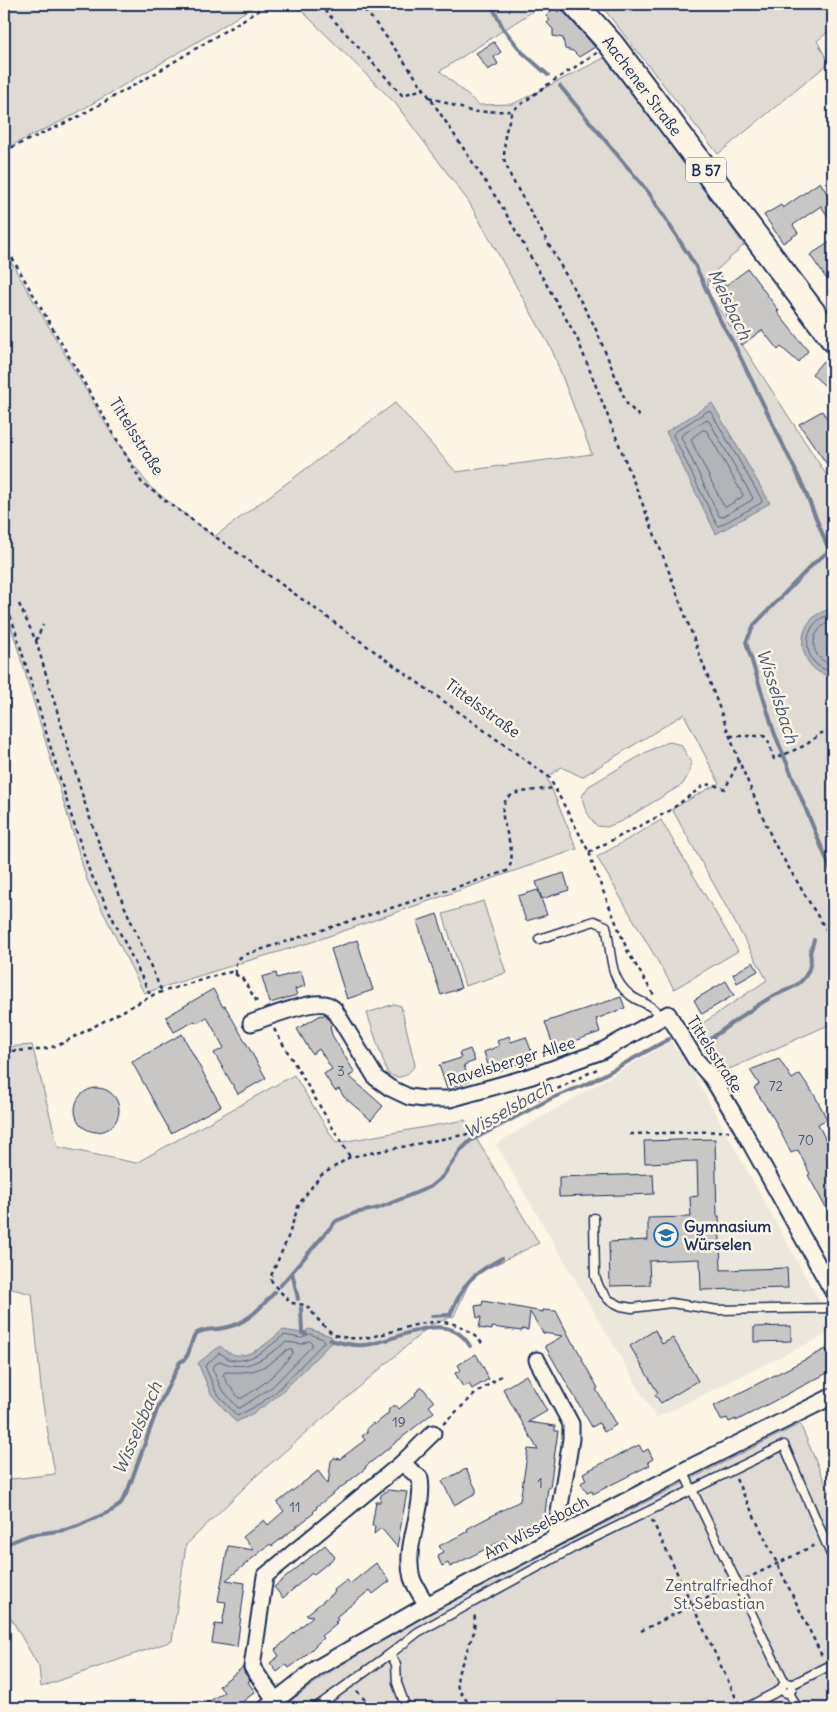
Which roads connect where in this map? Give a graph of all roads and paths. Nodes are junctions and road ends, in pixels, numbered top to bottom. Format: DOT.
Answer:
graph roads {
  1 [pos="269,4"];
  2 [pos="318,4"];
  3 [pos="360,4"];
  4 [pos="574,4"];
  5 [pos="611,44"];
  6 [pos="424,90"];
  7 [pos="429,97"];
  8 [pos="512,111"];
  9 [pos="4,151"];
  10 [pos="4,244"];
  11 [pos="833,339"];
  12 [pos="640,417"];
  13 [pos="4,601"];
  14 [pos="19,604"];
  15 [pos="43,625"];
  16 [pos="36,641"];
  17 [pos="833,733"];
  18 [pos="730,736"];
  19 [pos="739,760"];
  20 [pos="555,788"];
  21 [pos="589,852"];
  22 [pos="539,939"];
  23 [pos="833,939"];
  24 [pos="236,974"];
  25 [pos="162,992"];
  26 [pos="151,996"];
  27 [pos="665,1016"];
  28 [pos="267,1017"];
  29 [pos="251,1023"];
  30 [pos="4,1051"];
  31 [pos="603,1066"];
  32 [pos="742,1128"];
  33 [pos="630,1134"];
  34 [pos="350,1157"];
  35 [pos="594,1218"];
  36 [pos="833,1292"];
  37 [pos="833,1308"];
  38 [pos="482,1343"];
  39 [pos="536,1360"];
  40 [pos="501,1376"];
  41 [pos="833,1396"];
  42 [pos="433,1433"];
  43 [pos="402,1463"];
  44 [pos="732,1470"];
  45 [pos="683,1471"];
  46 [pos="692,1490"];
  47 [pos="648,1512"];
  48 [pos="555,1537"];
  49 [pos="833,1559"];
  50 [pos="472,1602"];
  51 [pos="427,1605"];
  52 [pos="390,1654"];
  53 [pos="830,1666"];
  54 [pos="351,1683"];
  55 [pos="787,1687"];
  56 [pos="271,1705"];
  57 [pos="315,1708"];
  58 [pos="372,1708"];
  59 [pos="406,1708"];
  60 [pos="472,1708"];
  61 [pos="741,1708"];
  62 [pos="746,1708"];
  63 [pos="797,1708"];
  1 -- 9 [label="path"];
  2 -- 6 [label="path"];
  3 -- 6 [label="path"];
  4 -- 5 [label="main road, Aachener Straße / B 57"];
  5 -- 8 [label="path"];
  5 -- 11 [label="main road, Aachener Straße / B 57"];
  6 -- 7 [label="path"];
  7 -- 8 [label="path"];
  7 -- 18 [label="path"];
  8 -- 12 [label="path"];
  10 -- 20 [label="path, Tittelsstraße"];
  13 -- 26 [label="path"];
  14 -- 16 [label="path"];
  15 -- 16 [label="path"];
  16 -- 25 [label="path"];
  17 -- 18 [label="path"];
  18 -- 19 [label="path"];
  19 -- 21 [label="path"];
  19 -- 23 [label="path"];
  20 -- 21 [label="path, Tittelsstraße"];
  20 -- 24 [label="path"];
  21 -- 27 [label="path, Tittelsstraße"];
  22 -- 27 [label="lane"];
  24 -- 25 [label="path"];
  24 -- 28 [label="path"];
  25 -- 26 [label="path"];
  26 -- 30 [label="path"];
  27 -- 28 [label="street, Ravelsberger Allee"];
  27 -- 32 [label="street, Tittelsstraße"];
  28 -- 29 [label="street, Ravelsberger Allee"];
  28 -- 34 [label="path"];
  31 -- 34 [label="path"];
  32 -- 33 [label="path"];
  32 -- 36 [label="street, Tittelsstraße"];
  34 -- 38 [label="path"];
  35 -- 37 [label="lane"];
  39 -- 48 [label="street"];
  40 -- 42 [label="path"];
  41 -- 45 [label="street, Am Wisselsbach"];
  42 -- 43 [label="street"];
  43 -- 51 [label="street"];
  43 -- 56 [label="street"];
  44 -- 46 [label="lane"];
  44 -- 49 [label="lane"];
  44 -- 53 [label="path"];
  45 -- 46 [label="lane"];
  45 -- 48 [label="street, Am Wisselsbach"];
  46 -- 47 [label="lane"];
  46 -- 55 [label="lane"];
  47 -- 50 [label="lane"];
  47 -- 61 [label="path"];
  48 -- 51 [label="street, Am Wisselsbach"];
  50 -- 52 [label="lane"];
  50 -- 60 [label="path"];
  51 -- 56 [label="street, Am Wisselsbach"];
  52 -- 54 [label="lane"];
  52 -- 59 [label="lane"];
  53 -- 55 [label="lane"];
  54 -- 57 [label="lane"];
  54 -- 58 [label="path"];
  55 -- 62 [label="lane"];
  55 -- 63 [label="lane"];
}
